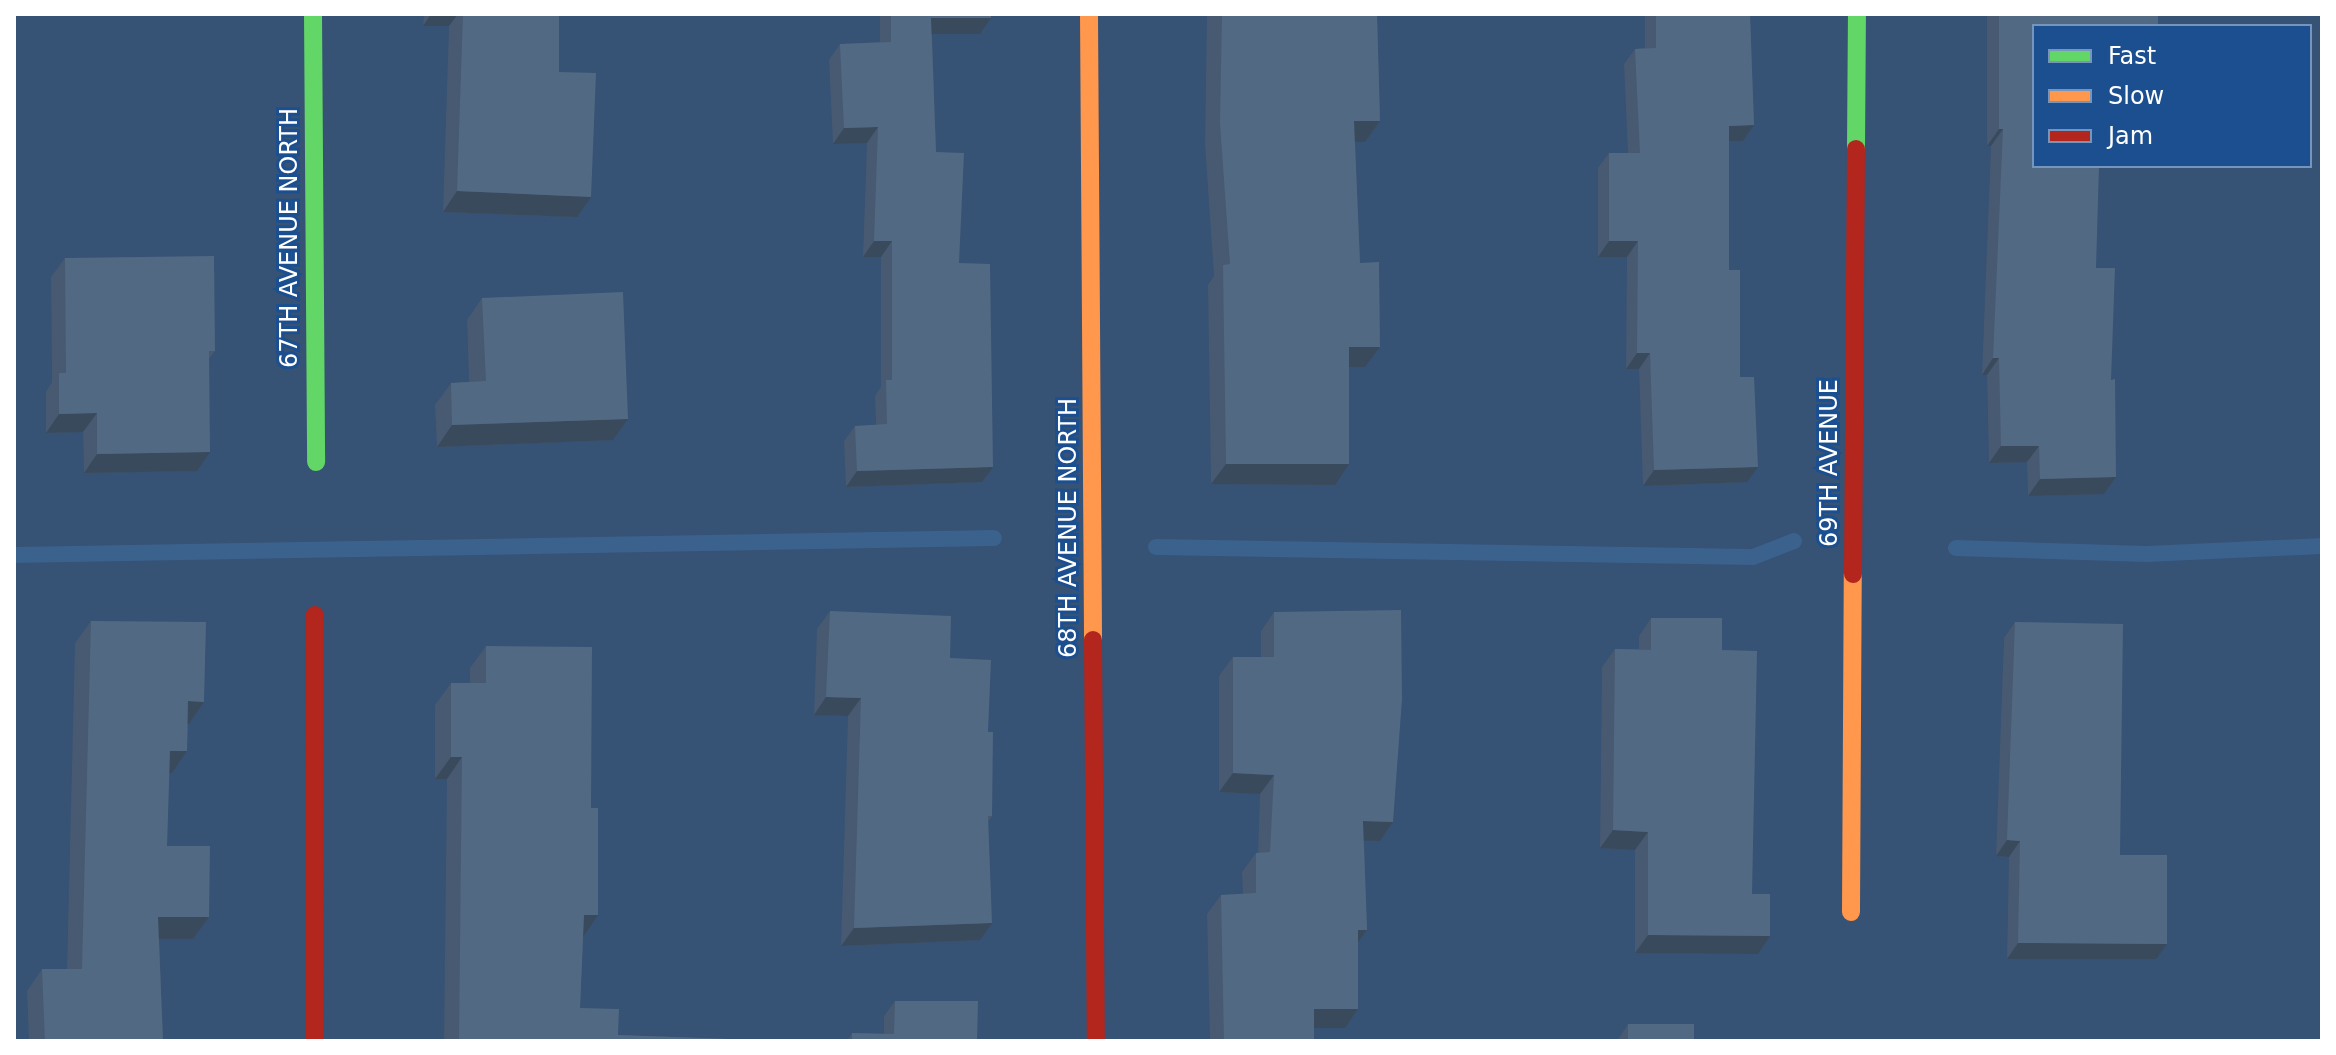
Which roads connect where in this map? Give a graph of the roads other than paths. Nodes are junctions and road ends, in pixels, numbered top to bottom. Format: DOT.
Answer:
graph roads {
  1 [pos="313,14"];
  2 [pos="1089,14"];
  3 [pos="1857,14"];
  4 [pos="316,462"];
  5 [pos="315,615"];
  6 [pos="1851,912"];
  7 [pos="314,1041"];
  8 [pos="1096,1041"];
  1 -- 4 [label="street, 67TH AVENUE NORTH"];
  2 -- 8 [label="street, 68TH AVENUE NORTH"];
  3 -- 6 [label="street, 69TH AVENUE"];
  5 -- 7 [label="street"];
}
